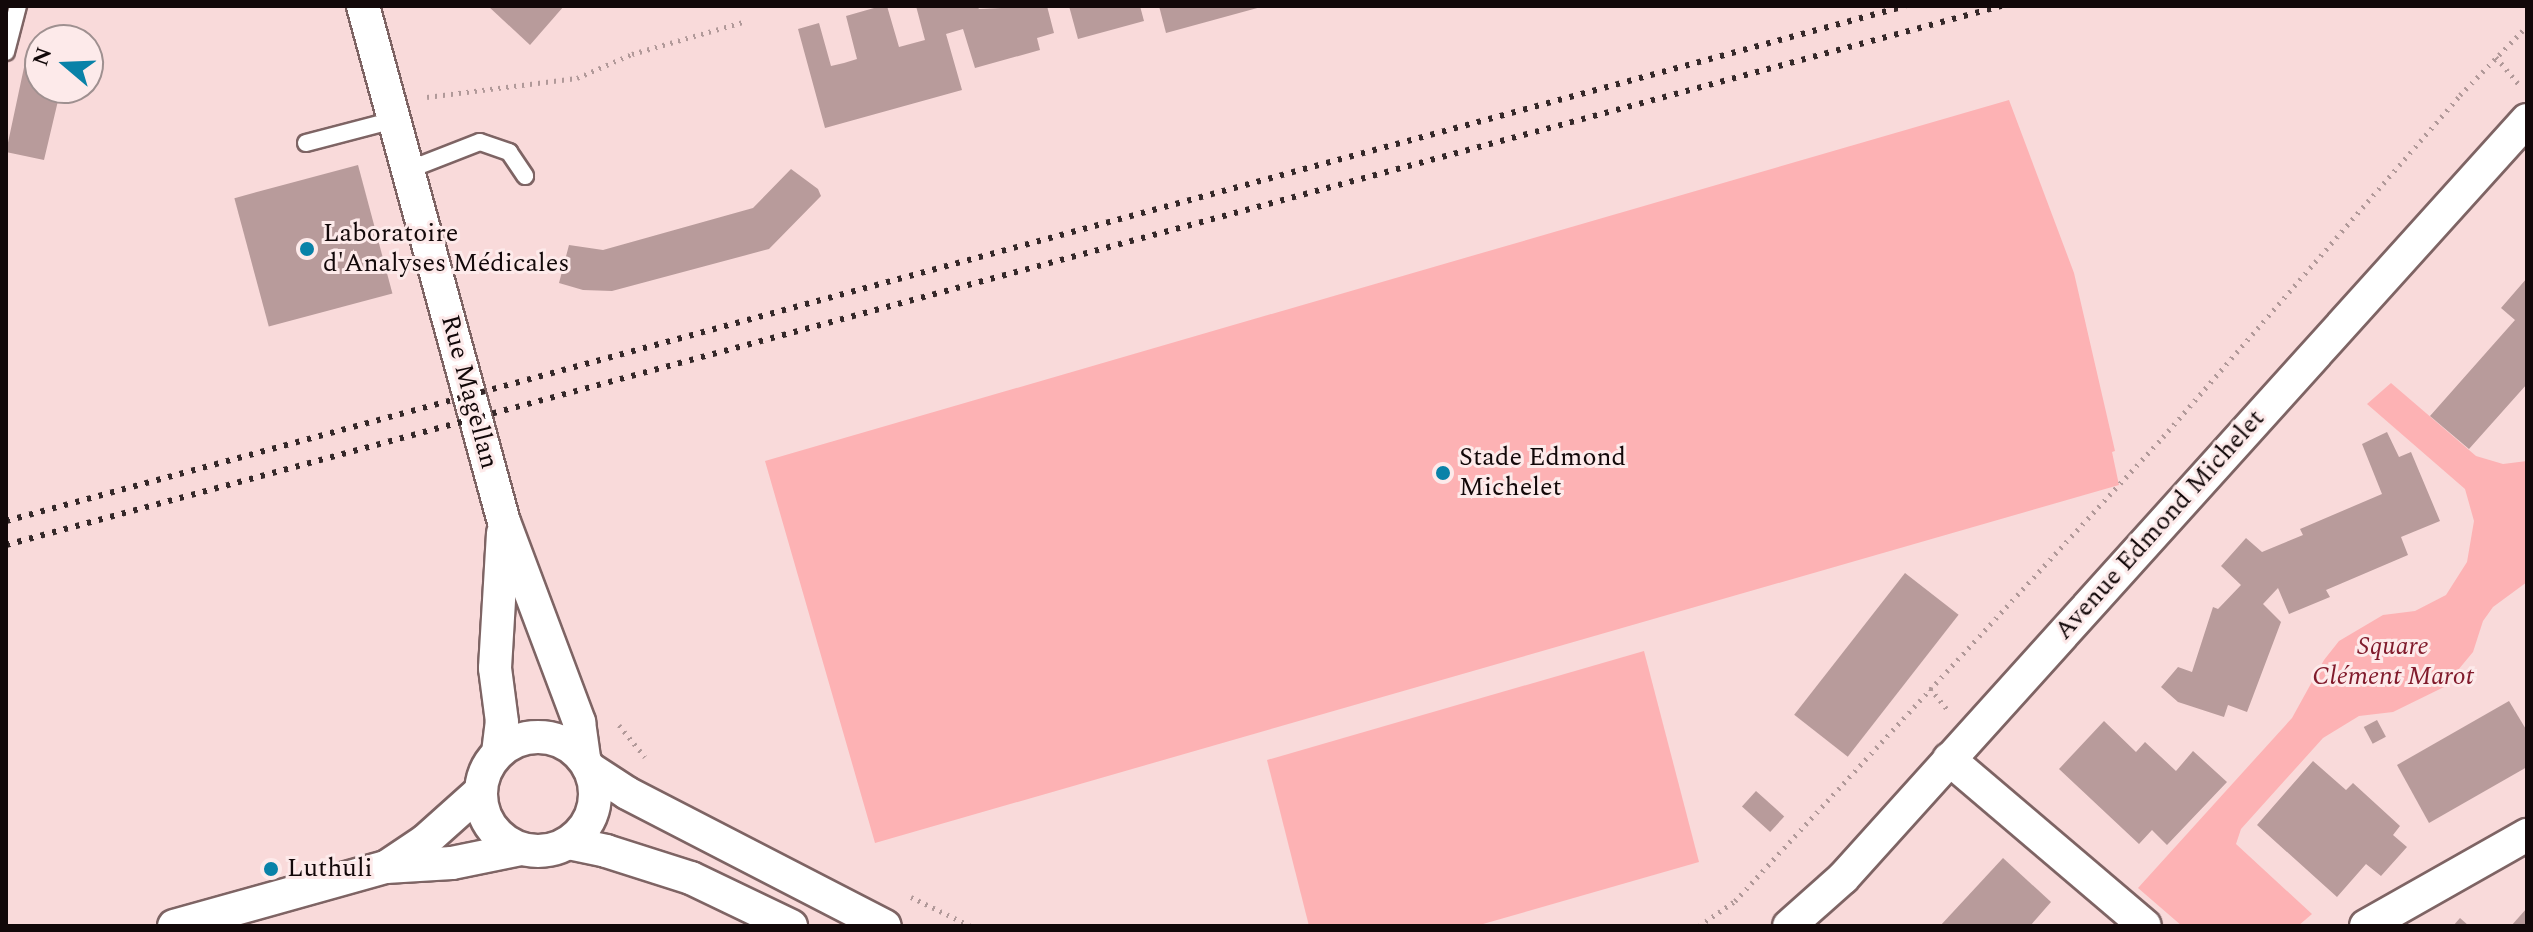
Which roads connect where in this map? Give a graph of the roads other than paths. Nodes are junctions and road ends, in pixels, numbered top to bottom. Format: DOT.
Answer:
graph roads {
  1 [pos="18,6"];
  2 [pos="363,6"];
  3 [pos="6,52"];
  4 [pos="394,120"];
  5 [pos="2525,127"];
  6 [pos="306,143"];
  7 [pos="408,170"];
  8 [pos="525,176"];
  9 [pos="504,522"];
  10 [pos="498,753"];
  11 [pos="1949,759"];
  12 [pos="587,764"];
  13 [pos="481,791"];
  14 [pos="2527,835"];
  15 [pos="569,843"];
  16 [pos="521,849"];
  17 [pos="386,867"];
  18 [pos="174,926"];
  19 [pos="791,926"];
  20 [pos="885,926"];
  21 [pos="1789,926"];
  22 [pos="2145,926"];
  23 [pos="2366,926"];
  1 -- 3 [label="lane"];
  2 -- 4 [label="street, Rue Magellan"];
  4 -- 6 [label="lane"];
  4 -- 7 [label="street, Rue Magellan"];
  5 -- 11 [label="street, Avenue Edmond Michelet"];
  7 -- 8 [label="lane"];
  7 -- 9 [label="street, Rue Magellan"];
  9 -- 10 [label="street, Rue Magellan"];
  9 -- 12 [label="street, Rue Magellan"];
  10 -- 12 [label="street"];
  10 -- 13 [label="street"];
  11 -- 21 [label="street, Avenue Edmond Michelet"];
  11 -- 22 [label="street"];
  12 -- 15 [label="street"];
  12 -- 20 [label="street"];
  13 -- 16 [label="street"];
  13 -- 17 [label="street"];
  14 -- 23 [label="street"];
  15 -- 16 [label="street"];
  15 -- 19 [label="street"];
  16 -- 17 [label="street"];
  17 -- 18 [label="street"];
}
